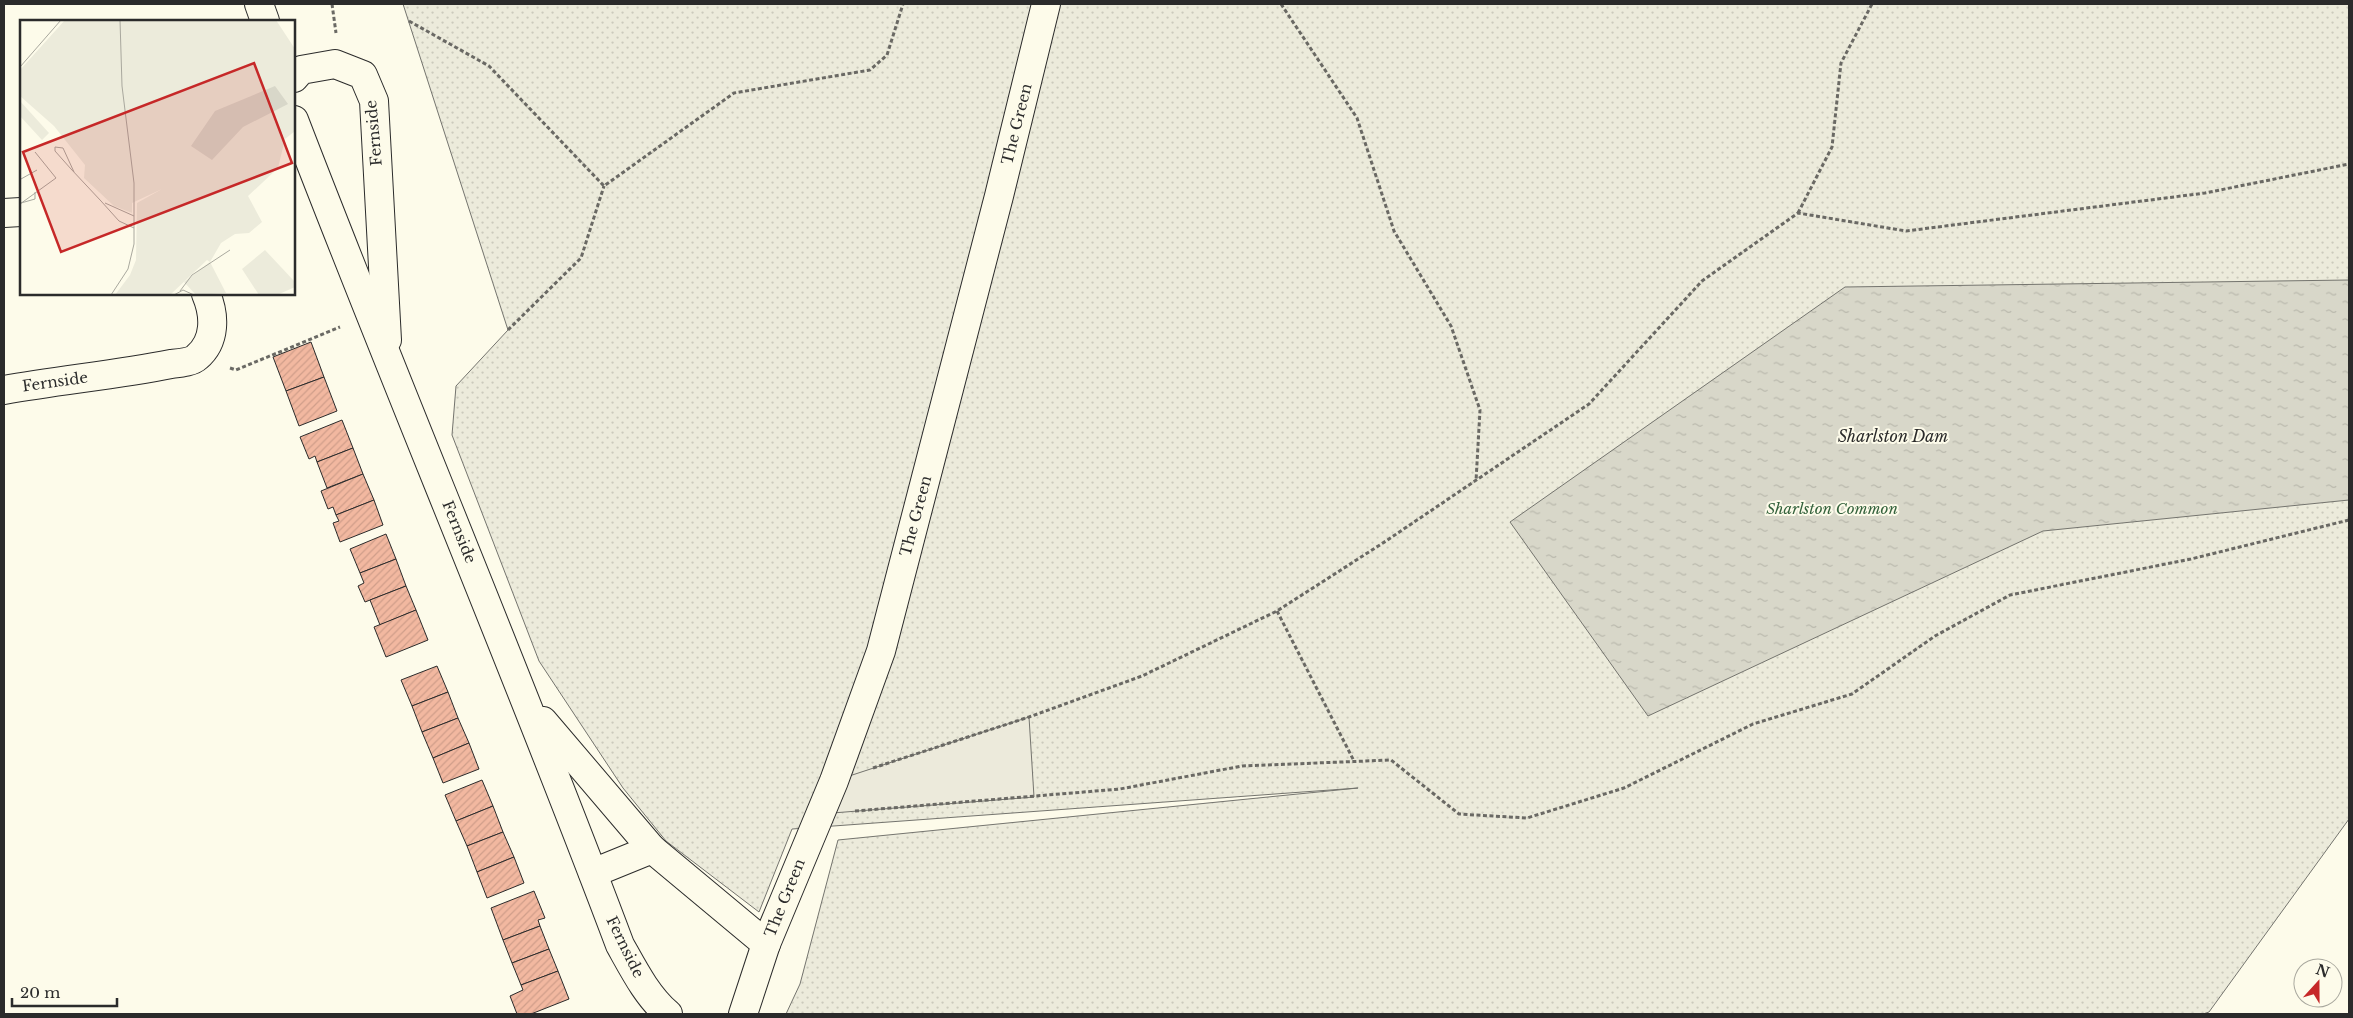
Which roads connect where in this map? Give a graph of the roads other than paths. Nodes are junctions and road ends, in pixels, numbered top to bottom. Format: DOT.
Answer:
graph roads {
  1 [pos="259,4"];
  2 [pos="1046,4"];
  3 [pos="265,20"];
  4 [pos="295,77"];
  5 [pos="295,123"];
  6 [pos="20,212"];
  7 [pos="4,213"];
  8 [pos="206,295"];
  9 [pos="388,358"];
  10 [pos="4,390"];
  11 [pos="529,706"];
  12 [pos="652,848"];
  13 [pos="593,873"];
  14 [pos="766,944"];
  15 [pos="668,1014"];
  16 [pos="743,1014"];
  1 -- 3 [label="street"];
  2 -- 14 [label="street, The Green"];
  4 -- 9 [label="street, Fernside"];
  5 -- 9 [label="street, Fernside"];
  6 -- 7 [label="street"];
  8 -- 10 [label="street, Fernside"];
  9 -- 11 [label="street, Fernside"];
  11 -- 12 [label="street, Fernside"];
  11 -- 13 [label="street, Fernside"];
  12 -- 13 [label="street"];
  12 -- 14 [label="street, Fernside"];
  13 -- 15 [label="street, Fernside"];
  14 -- 16 [label="street, The Green"];
}
